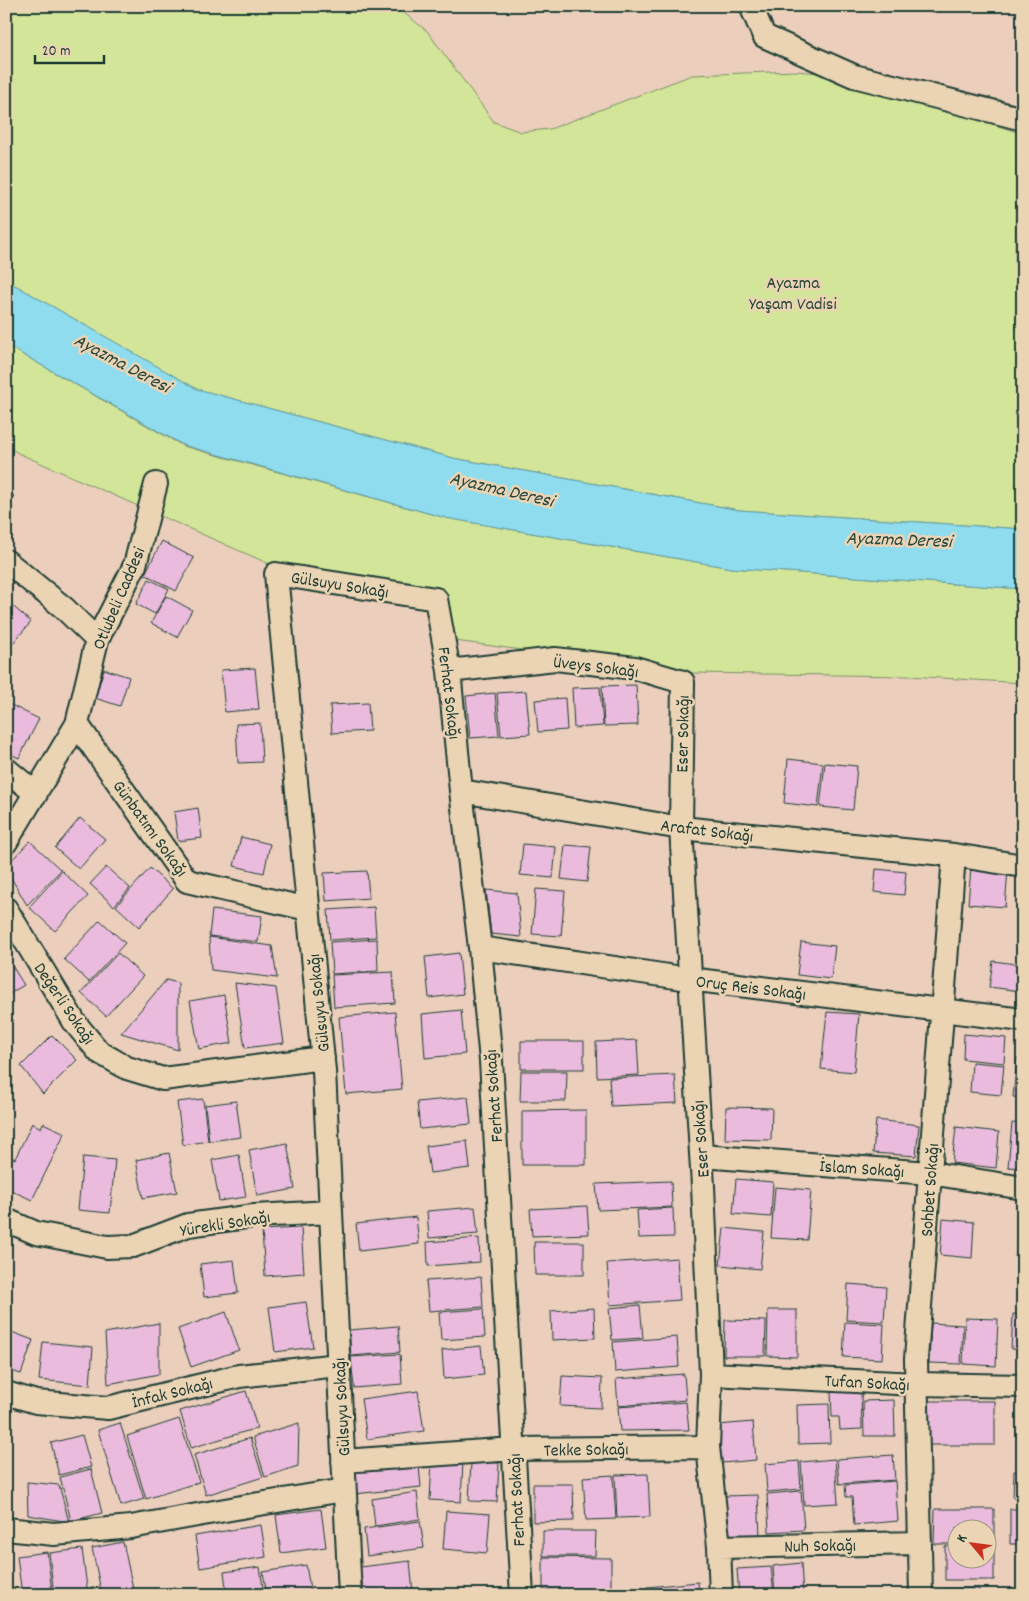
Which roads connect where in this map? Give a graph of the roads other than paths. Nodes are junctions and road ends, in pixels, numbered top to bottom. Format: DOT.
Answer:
graph roads {
  1 [pos="751,6"];
  2 [pos="1023,118"];
  3 [pos="156,484"];
  4 [pos="6,561"];
  5 [pos="436,600"];
  6 [pos="97,640"];
  7 [pos="449,671"];
  8 [pos="683,682"];
  9 [pos="77,724"];
  10 [pos="6,769"];
  11 [pos="461,791"];
  12 [pos="36,794"];
  13 [pos="681,828"];
  14 [pos="6,842"];
  15 [pos="954,855"];
  16 [pos="1023,866"];
  17 [pos="6,909"];
  18 [pos="308,909"];
  19 [pos="480,948"];
  20 [pos="689,979"];
  21 [pos="943,1010"];
  22 [pos="1023,1020"];
  23 [pos="323,1058"];
  24 [pos="701,1156"];
  25 [pos="930,1173"];
  26 [pos="1023,1188"];
  27 [pos="331,1212"];
  28 [pos="6,1220"];
  29 [pos="338,1365"];
  30 [pos="711,1374"];
  31 [pos="916,1384"];
  32 [pos="1023,1386"];
  33 [pos="6,1393"];
  34 [pos="708,1447"];
  35 [pos="514,1449"];
  36 [pos="343,1460"];
  37 [pos="344,1490"];
  38 [pos="6,1529"];
  39 [pos="920,1543"];
  40 [pos="719,1547"];
  41 [pos="350,1595"];
  42 [pos="522,1595"];
  43 [pos="721,1595"];
  44 [pos="921,1595"];
  1 -- 2 [label="street"];
  3 -- 6 [label="street, Otlubeli Caddesi"];
  4 -- 6 [label="street"];
  5 -- 7 [label="street, Ferhat Sokağı"];
  5 -- 18 [label="street, Gülsuyu Sokağı"];
  6 -- 9 [label="street, Otlubeli Caddesi"];
  7 -- 8 [label="street, Üveys Sokağı"];
  7 -- 11 [label="street, Ferhat Sokağı"];
  8 -- 13 [label="street, Eser Sokağı"];
  9 -- 12 [label="street, Otlubeli Caddesi"];
  9 -- 18 [label="street, Günbatımı Sokağı"];
  10 -- 12 [label="street"];
  11 -- 13 [label="street, Arafat Sokağı"];
  11 -- 19 [label="street, Ferhat Sokağı"];
  12 -- 14 [label="street, Otlubeli Caddesi"];
  13 -- 15 [label="street, Arafat Sokağı"];
  13 -- 20 [label="street, Eser Sokağı"];
  15 -- 16 [label="street"];
  15 -- 21 [label="street, Sohbet Sokağı"];
  17 -- 23 [label="street, Değerli Sokağı"];
  18 -- 23 [label="street, Gülsuyu Sokağı"];
  19 -- 20 [label="street, Oruç Reis Sokağı"];
  19 -- 35 [label="street, Ferhat Sokağı"];
  20 -- 21 [label="street, Oruç Reis Sokağı"];
  20 -- 24 [label="street, Eser Sokağı"];
  21 -- 22 [label="street, Oruç Reis Sokağı"];
  21 -- 25 [label="street, Sohbet Sokağı"];
  23 -- 27 [label="street, Gülsuyu Sokağı"];
  24 -- 25 [label="street, İslam Sokağı"];
  24 -- 30 [label="street, Eser Sokağı"];
  25 -- 26 [label="street, İslam Sokağı"];
  25 -- 31 [label="street, Sohbet Sokağı"];
  27 -- 28 [label="street, Yürekli Sokağı"];
  27 -- 29 [label="street, Gülsuyu Sokağı"];
  29 -- 33 [label="street, İnfak Sokağı"];
  29 -- 36 [label="street, Gülsuyu Sokağı"];
  30 -- 31 [label="street, Tufan Sokağı"];
  30 -- 34 [label="street, Eser Sokağı"];
  31 -- 32 [label="street, Tufan Sokağı"];
  31 -- 39 [label="street, Sohbet Sokağı"];
  34 -- 35 [label="street, Tekke Sokağı"];
  34 -- 40 [label="street, Eser Sokağı"];
  35 -- 36 [label="street, Tekke Sokağı"];
  35 -- 42 [label="street, Ferhat Sokağı"];
  36 -- 37 [label="street, Gülsuyu Sokağı"];
  37 -- 38 [label="street"];
  37 -- 41 [label="street, Gülsuyu Sokağı"];
  39 -- 40 [label="street, Nuh Sokağı"];
  39 -- 44 [label="street, Sohbet Sokağı"];
  40 -- 43 [label="street, Eser Sokağı"];
}
